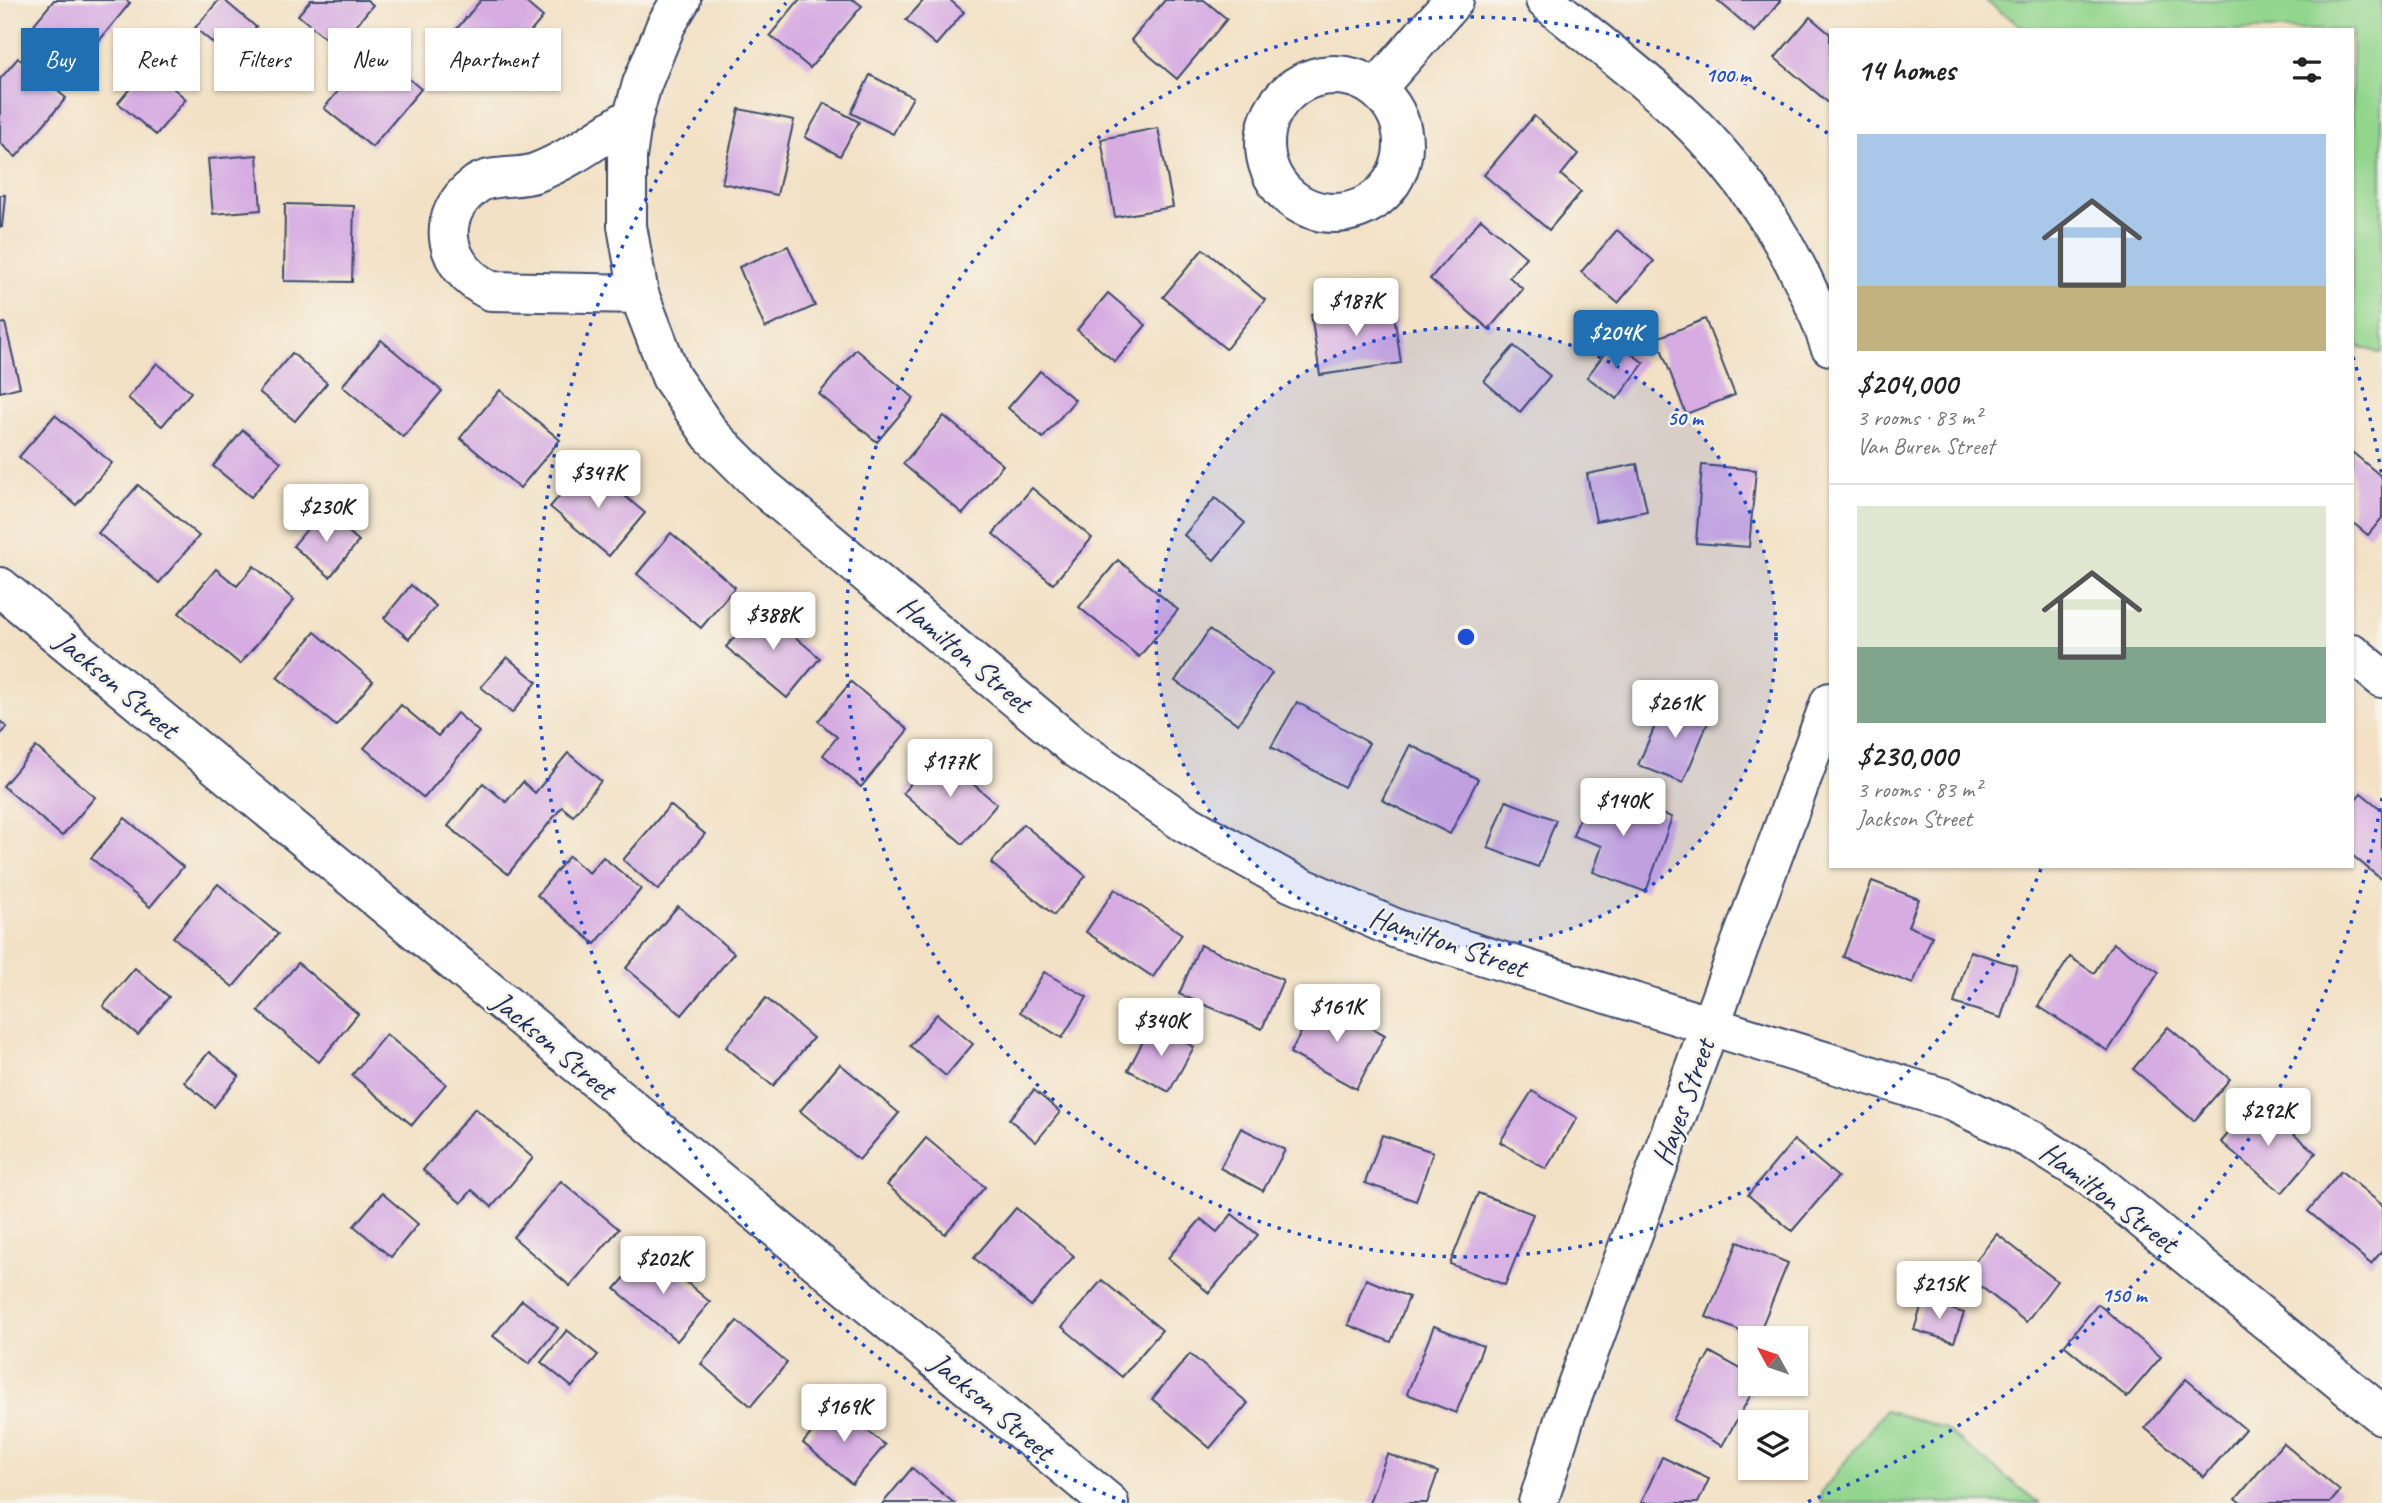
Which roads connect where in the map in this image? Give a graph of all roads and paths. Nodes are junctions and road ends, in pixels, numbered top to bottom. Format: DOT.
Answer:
graph roads {
  1 [pos="681,0"];
  2 [pos="1454,0"];
  3 [pos="1545,0"];
  4 [pos="1377,88"];
  5 [pos="633,116"];
  6 [pos="639,294"];
  7 [pos="1829,344"];
  8 [pos="0,587"];
  9 [pos="2354,655"];
  10 [pos="2382,678"];
  11 [pos="1829,705"];
  12 [pos="1711,1026"];
  13 [pos="2382,1415"];
  14 [pos="1109,1503"];
  15 [pos="1538,1503"];
  1 -- 5 [label="street, Hamilton Street"];
  2 -- 4 [label="street"];
  3 -- 7 [label="street"];
  5 -- 6 [label="street, Hamilton Street"];
  5 -- 6 [label="street"];
  6 -- 12 [label="street, Hamilton Street"];
  8 -- 14 [label="street, Jackson Street"];
  9 -- 10 [label="street"];
  11 -- 12 [label="street, Hayes Street"];
  12 -- 13 [label="street, Hamilton Street"];
  12 -- 15 [label="street, Hayes Street"];
}
